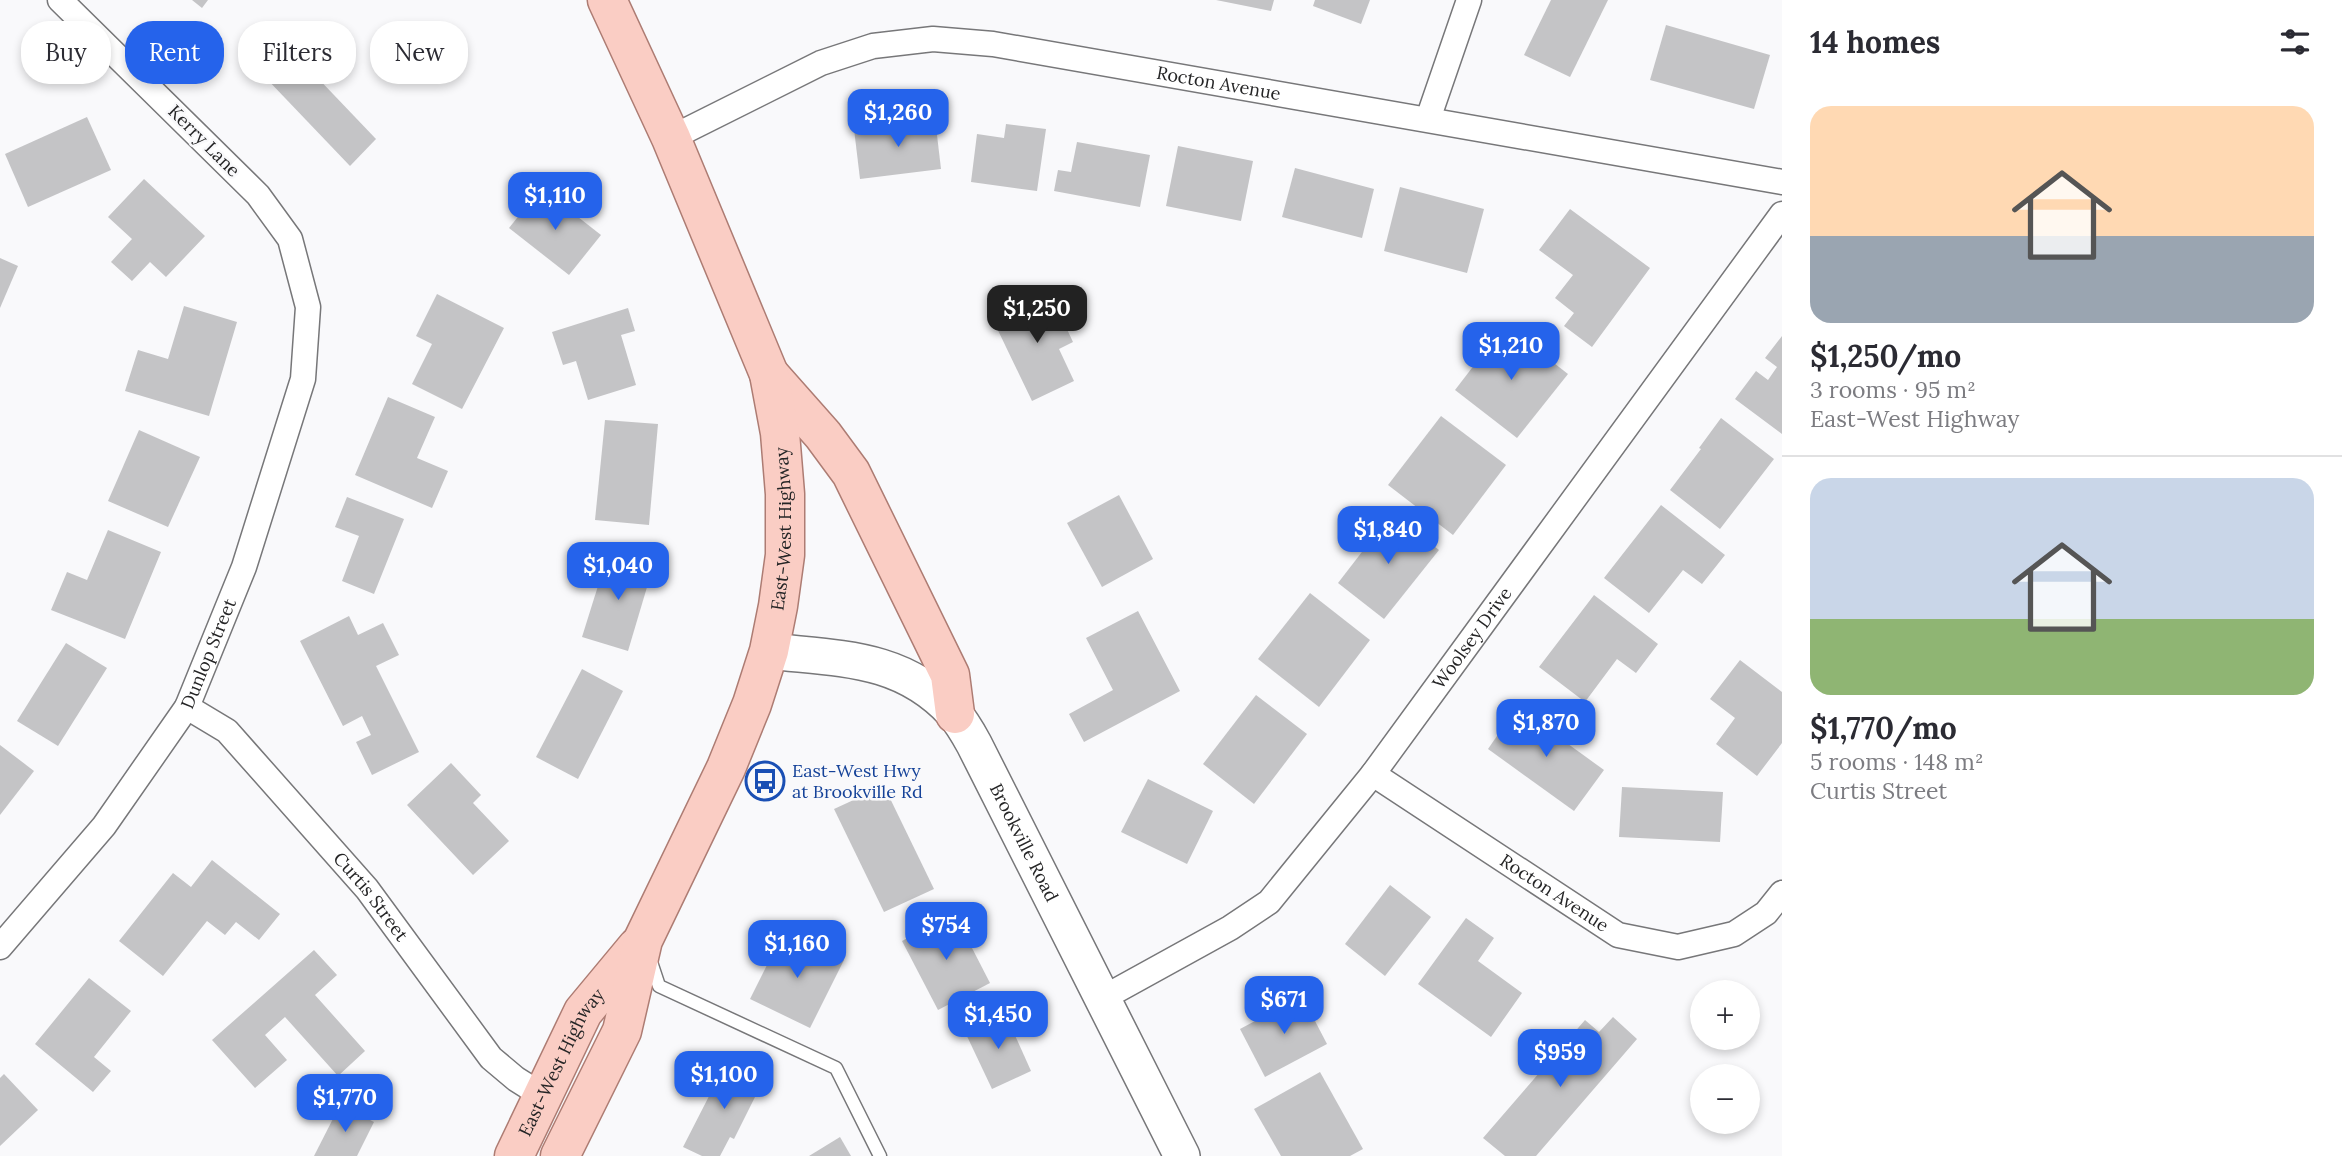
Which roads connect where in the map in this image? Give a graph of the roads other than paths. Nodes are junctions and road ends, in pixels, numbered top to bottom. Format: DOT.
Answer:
graph roads {
  1 [pos="61,0"];
  2 [pos="607,0"];
  3 [pos="1469,0"];
  4 [pos="1428,119"];
  5 [pos="671,138"];
  6 [pos="1782,182"];
  7 [pos="1782,215"];
  8 [pos="308,307"];
  9 [pos="769,374"];
  10 [pos="769,651"];
  11 [pos="187,707"];
  12 [pos="954,714"];
  13 [pos="1373,774"];
  14 [pos="1782,893"];
  15 [pos="643,940"];
  16 [pos="0,947"];
  17 [pos="1103,998"];
  18 [pos="543,1096"];
  19 [pos="514,1156"];
  20 [pos="560,1156"];
  21 [pos="880,1156"];
  22 [pos="1182,1156"];
  1 -- 8 [label="street, Kerry Lane"];
  2 -- 5 [label="main road, East-West Highway"];
  3 -- 4 [label="street"];
  4 -- 5 [label="street, Rocton Avenue"];
  4 -- 6 [label="street, Rocton Avenue"];
  5 -- 9 [label="main road, East-West Highway"];
  7 -- 13 [label="street, Woolsey Drive"];
  8 -- 11 [label="street, Dunlop Street"];
  9 -- 10 [label="main road, East-West Highway"];
  9 -- 12 [label="main road"];
  10 -- 12 [label="main road, Brookville Road"];
  10 -- 15 [label="main road, East-West Highway"];
  11 -- 16 [label="street, Dunlop Street"];
  11 -- 18 [label="street, Curtis Street"];
  12 -- 17 [label="main road, Brookville Road"];
  13 -- 14 [label="street, Rocton Avenue"];
  13 -- 17 [label="street, Woolsey Drive"];
  15 -- 18 [label="main road, East-West Highway"];
  15 -- 20 [label="main road, East-West Highway"];
  15 -- 21 [label="lane"];
  17 -- 22 [label="main road, Brookville Road"];
  18 -- 19 [label="main road, East-West Highway"];
}
